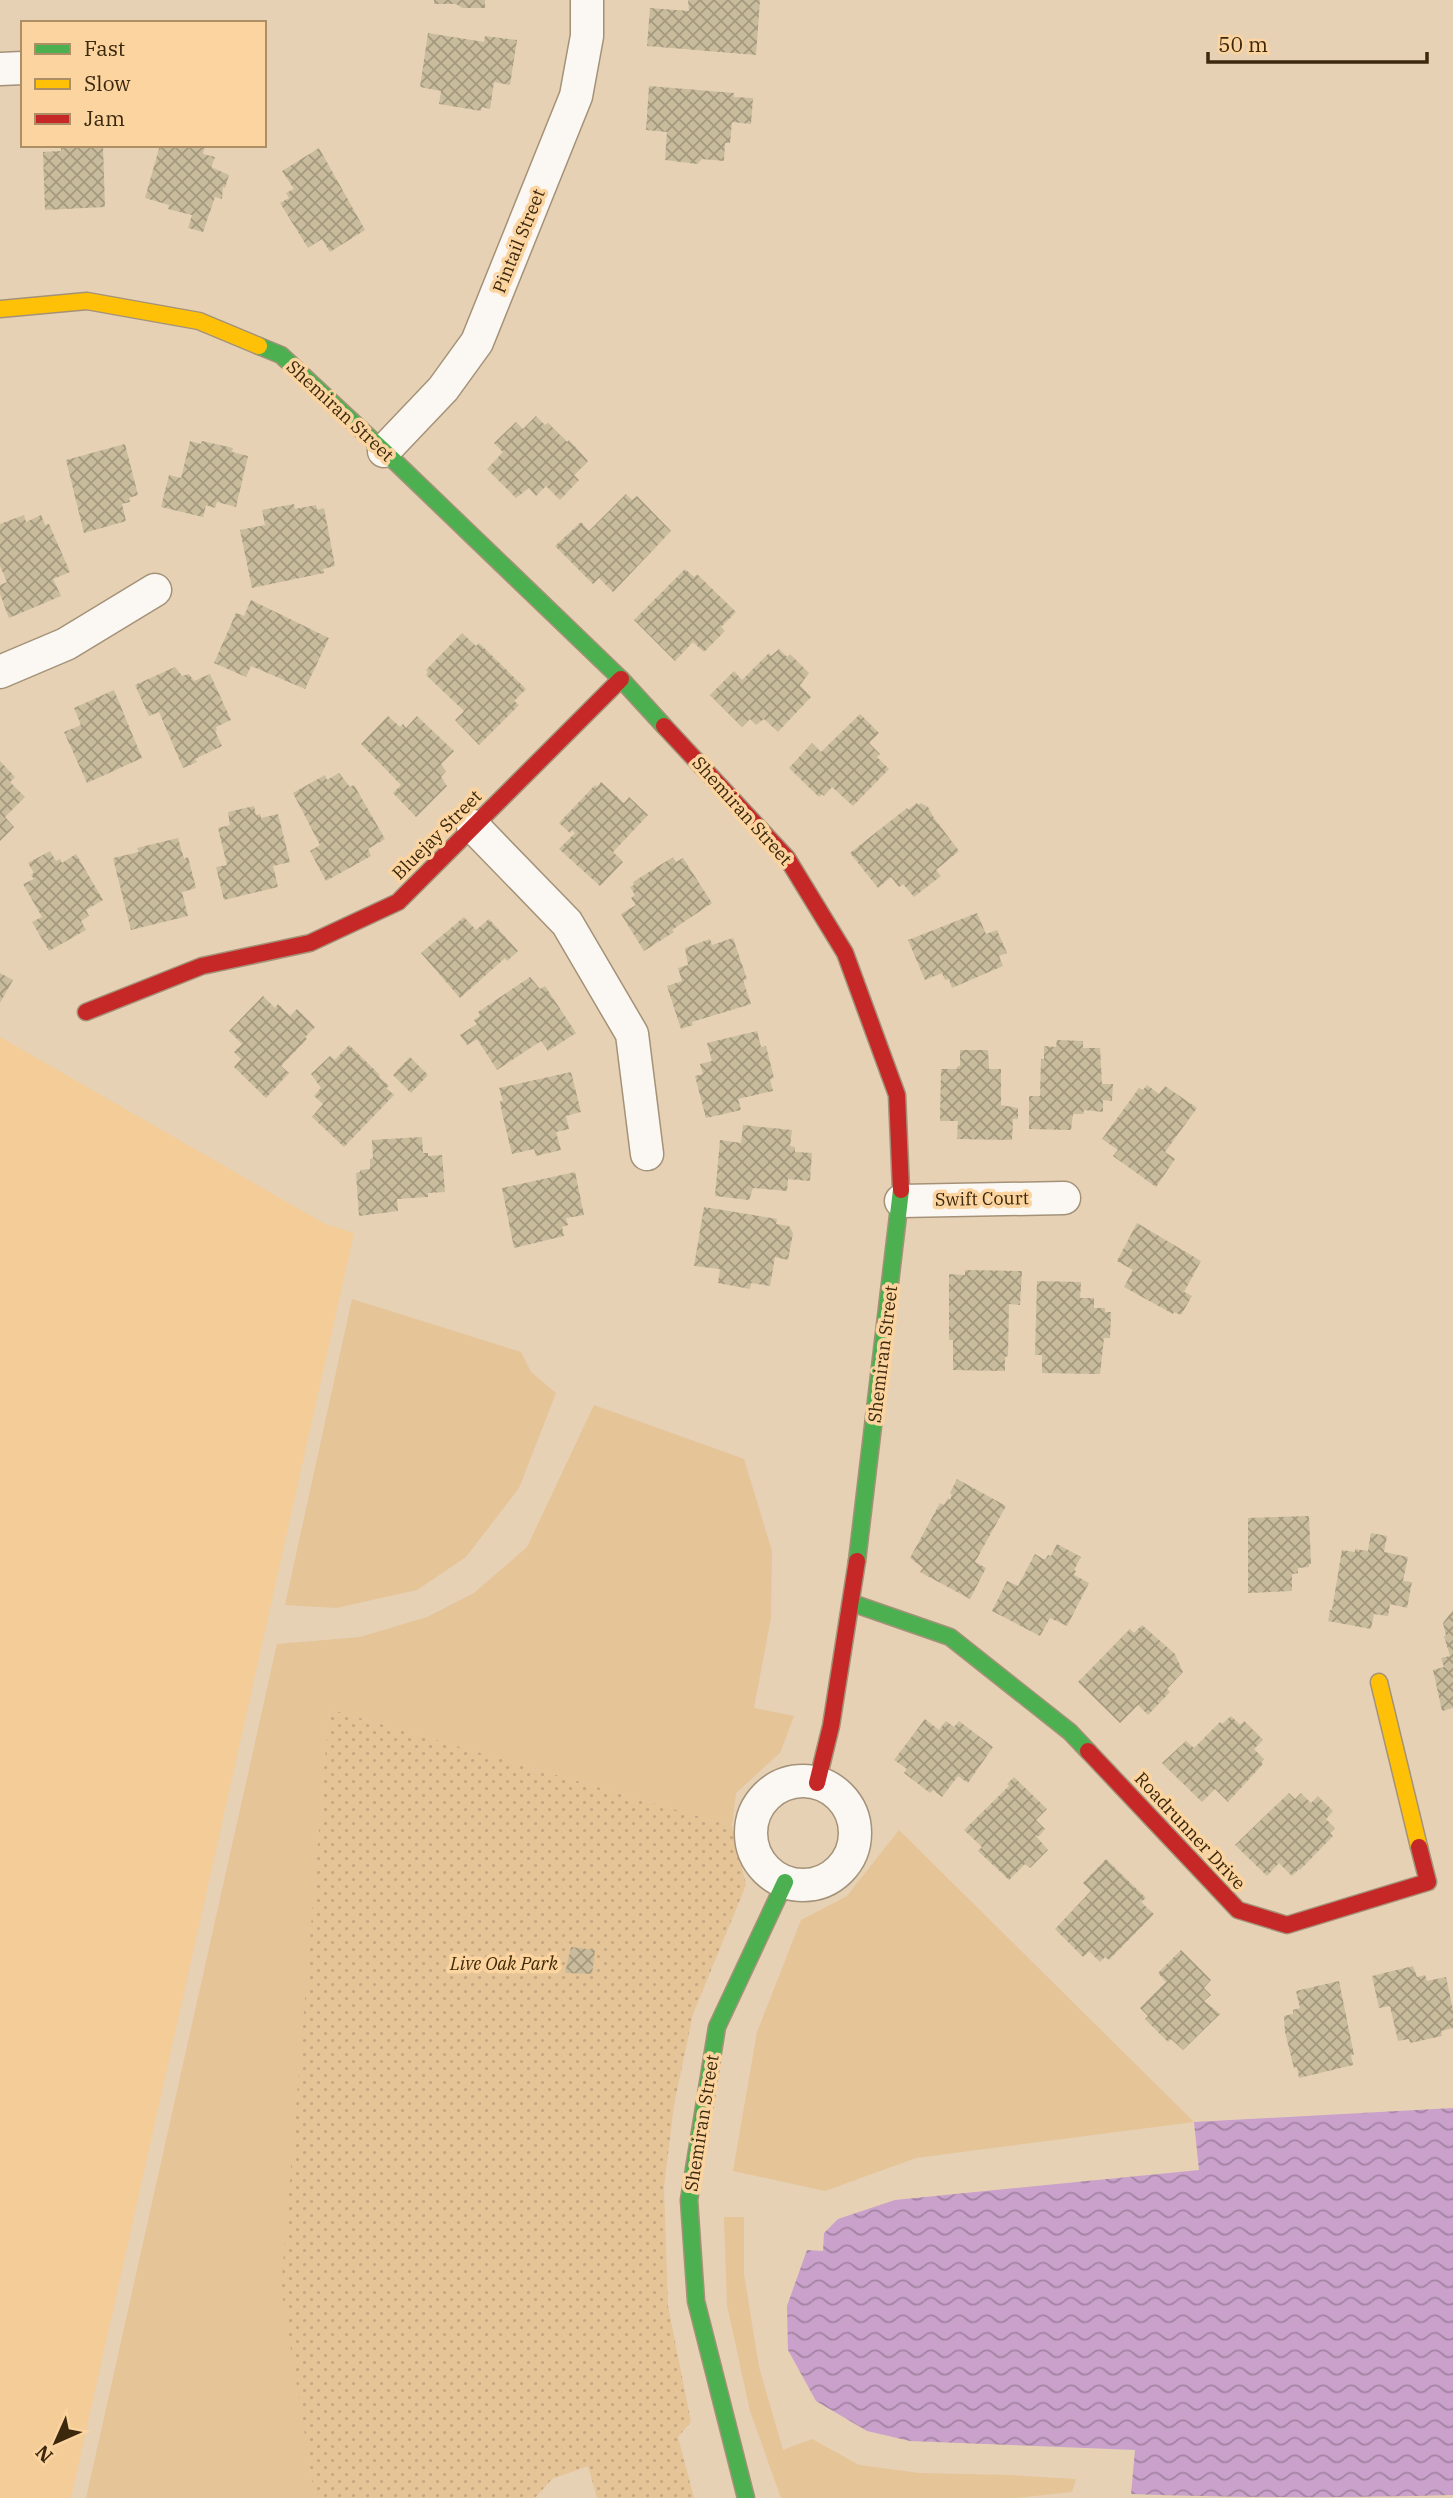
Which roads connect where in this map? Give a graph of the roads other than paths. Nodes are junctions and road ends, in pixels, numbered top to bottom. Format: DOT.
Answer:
graph roads {
  1 [pos="587,0"];
  2 [pos="21,68"];
  3 [pos="0,69"];
  4 [pos="0,309"];
  5 [pos="384,451"];
  6 [pos="155,590"];
  7 [pos="0,672"];
  8 [pos="621,679"];
  9 [pos="473,826"];
  10 [pos="86,1012"];
  11 [pos="647,1154"];
  12 [pos="1064,1198"];
  13 [pos="901,1201"];
  14 [pos="852,1603"];
  15 [pos="1379,1682"];
  16 [pos="817,1783"];
  17 [pos="785,1882"];
  18 [pos="746,2498"];
  1 -- 5 [label="street, Pintail Street"];
  2 -- 3 [label="street"];
  4 -- 5 [label="street, Shemiran Street"];
  5 -- 8 [label="street, Shemiran Street"];
  6 -- 7 [label="street"];
  8 -- 9 [label="street, Bluejay Street"];
  8 -- 13 [label="street, Shemiran Street"];
  9 -- 10 [label="street, Bluejay Street"];
  9 -- 11 [label="street"];
  12 -- 13 [label="street, Swift Court"];
  13 -- 14 [label="street, Shemiran Street"];
  14 -- 15 [label="street, Roadrunner Drive"];
  14 -- 16 [label="street, Shemiran Street"];
  16 -- 17 [label="street"];
  16 -- 17 [label="street"];
  17 -- 18 [label="street, Shemiran Street"];
}
